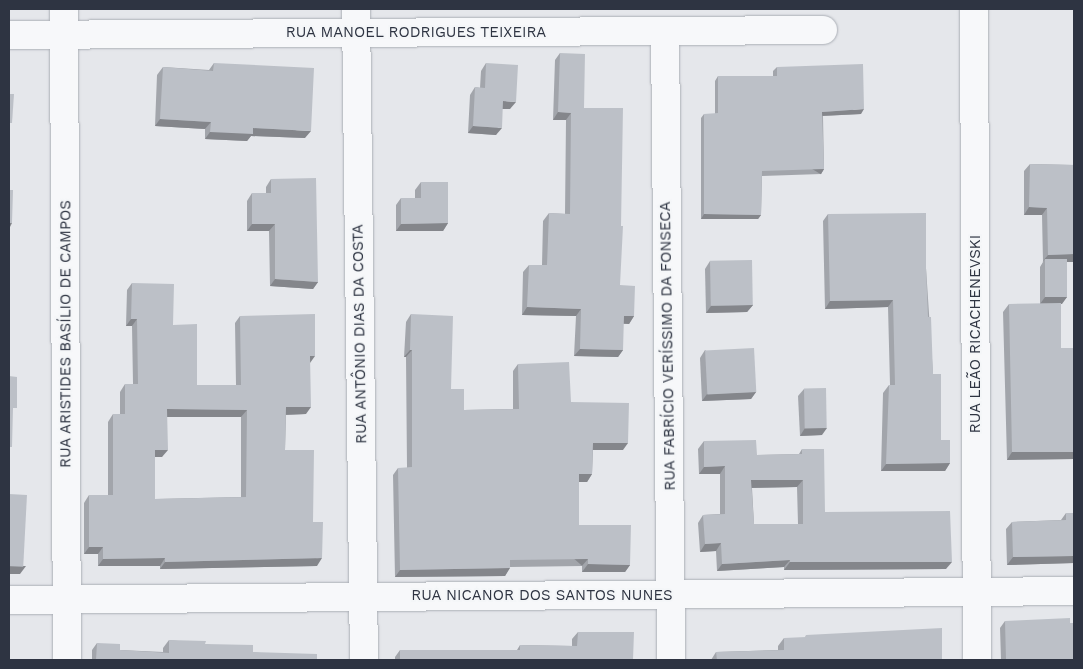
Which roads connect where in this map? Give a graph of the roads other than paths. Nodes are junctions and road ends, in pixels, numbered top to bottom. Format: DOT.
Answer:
graph roads {
  1 [pos="974,9"];
  2 [pos="356,21"];
  3 [pos="65,22"];
  4 [pos="823,30"];
  5 [pos="665,31"];
  6 [pos="9,35"];
  7 [pos="1074,591"];
  8 [pos="978,592"];
  9 [pos="671,595"];
  10 [pos="364,597"];
  11 [pos="9,600"];
  12 [pos="67,600"];
  13 [pos="67,660"];
  14 [pos="364,660"];
  15 [pos="671,660"];
  16 [pos="978,660"];
  1 -- 8 [label="street, RUA LEÃO RICACHENEVSKI"];
  2 -- 3 [label="street, RUA MANOEL RODRIGUES TEIXEIRA"];
  2 -- 5 [label="street, RUA MANOEL RODRIGUES TEIXEIRA"];
  2 -- 10 [label="street, RUA ANTÔNIO DIAS DA COSTA"];
  3 -- 6 [label="street, RUA MANOEL RODRIGUES TEIXEIRA"];
  3 -- 12 [label="street, RUA ARISTIDES BASÍLIO DE CAMPOS"];
  4 -- 5 [label="street, RUA MANOEL RODRIGUES TEIXEIRA"];
  5 -- 9 [label="street, RUA FABRÍCIO VERÍSSIMO DA FONSECA"];
  7 -- 8 [label="street, RUA NICANOR DOS SANTOS NUNES"];
  8 -- 9 [label="street, RUA NICANOR DOS SANTOS NUNES"];
  8 -- 16 [label="street, RUA LEÃO RICACHENEVSKI"];
  9 -- 10 [label="street, RUA NICANOR DOS SANTOS NUNES"];
  9 -- 15 [label="street, RUA FABRÍCIO VERÍSSIMO DA FONSECA"];
  10 -- 12 [label="street, RUA NICANOR DOS SANTOS NUNES"];
  10 -- 14 [label="street, RUA ANTÔNIO DIAS DA COSTA"];
  11 -- 12 [label="street, RUA NICANOR DOS SANTOS NUNES"];
  12 -- 13 [label="street, RUA ARISTIDES BASÍLIO DE CAMPOS"];
}
